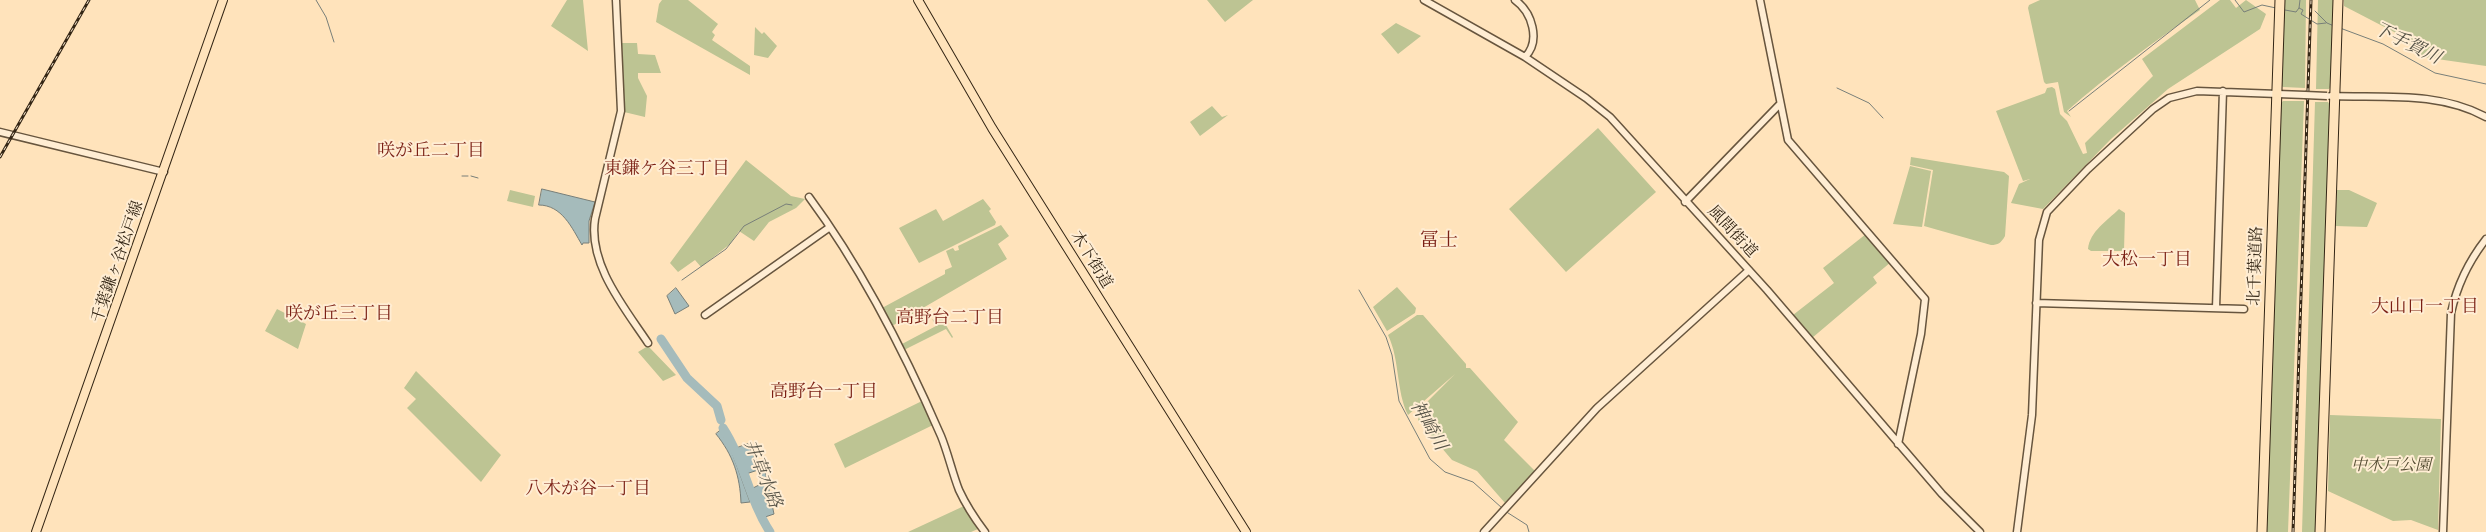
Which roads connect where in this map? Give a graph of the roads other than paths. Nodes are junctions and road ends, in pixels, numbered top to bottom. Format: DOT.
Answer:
graph roads {
  1 [pos="223,0"];
  2 [pos="616,0"];
  3 [pos="918,0"];
  4 [pos="1424,0"];
  5 [pos="1515,0"];
  6 [pos="1760,0"];
  7 [pos="2280,0"];
  8 [pos="2338,0"];
  9 [pos="1525,57"];
  10 [pos="2223,91"];
  11 [pos="2280,94"];
  12 [pos="2330,96"];
  13 [pos="1780,104"];
  14 [pos="2486,117"];
  15 [pos="0,132"];
  16 [pos="164,172"];
  17 [pos="808,197"];
  18 [pos="1685,202"];
  19 [pos="830,228"];
  20 [pos="2486,239"];
  21 [pos="1749,270"];
  22 [pos="2036,303"];
  23 [pos="2216,308"];
  24 [pos="2244,309"];
  25 [pos="705,315"];
  26 [pos="648,343"];
  27 [pos="1898,444"];
  28 [pos="36,532"];
  29 [pos="985,532"];
  30 [pos="1246,532"];
  31 [pos="1484,532"];
  32 [pos="1980,532"];
  33 [pos="2017,532"];
  34 [pos="2262,532"];
  35 [pos="2320,532"];
  36 [pos="2443,532"];
  1 -- 16 [label="main road, 千葉鎌ヶ谷松戸線"];
  2 -- 26 [label="street"];
  3 -- 30 [label="main road, 木下街道"];
  4 -- 9 [label="street, 風間街道"];
  5 -- 9 [label="street"];
  6 -- 13 [label="street"];
  7 -- 11 [label="highway, 北千葉道路"];
  8 -- 12 [label="highway"];
  9 -- 18 [label="street, 風間街道"];
  10 -- 11 [label="street"];
  10 -- 22 [label="street"];
  10 -- 23 [label="street"];
  11 -- 12 [label="street, bridge"];
  11 -- 34 [label="highway, 北千葉道路"];
  12 -- 14 [label="street"];
  12 -- 35 [label="highway"];
  13 -- 18 [label="street"];
  13 -- 27 [label="street"];
  15 -- 16 [label="street"];
  16 -- 28 [label="main road, 千葉鎌ヶ谷松戸線"];
  17 -- 19 [label="street"];
  18 -- 21 [label="street, 風間街道"];
  19 -- 25 [label="street"];
  19 -- 29 [label="street"];
  20 -- 36 [label="street"];
  21 -- 27 [label="street, 風間街道"];
  21 -- 31 [label="street"];
  22 -- 23 [label="street"];
  22 -- 33 [label="street"];
  23 -- 24 [label="street"];
  27 -- 32 [label="street, 風間街道"];
}
